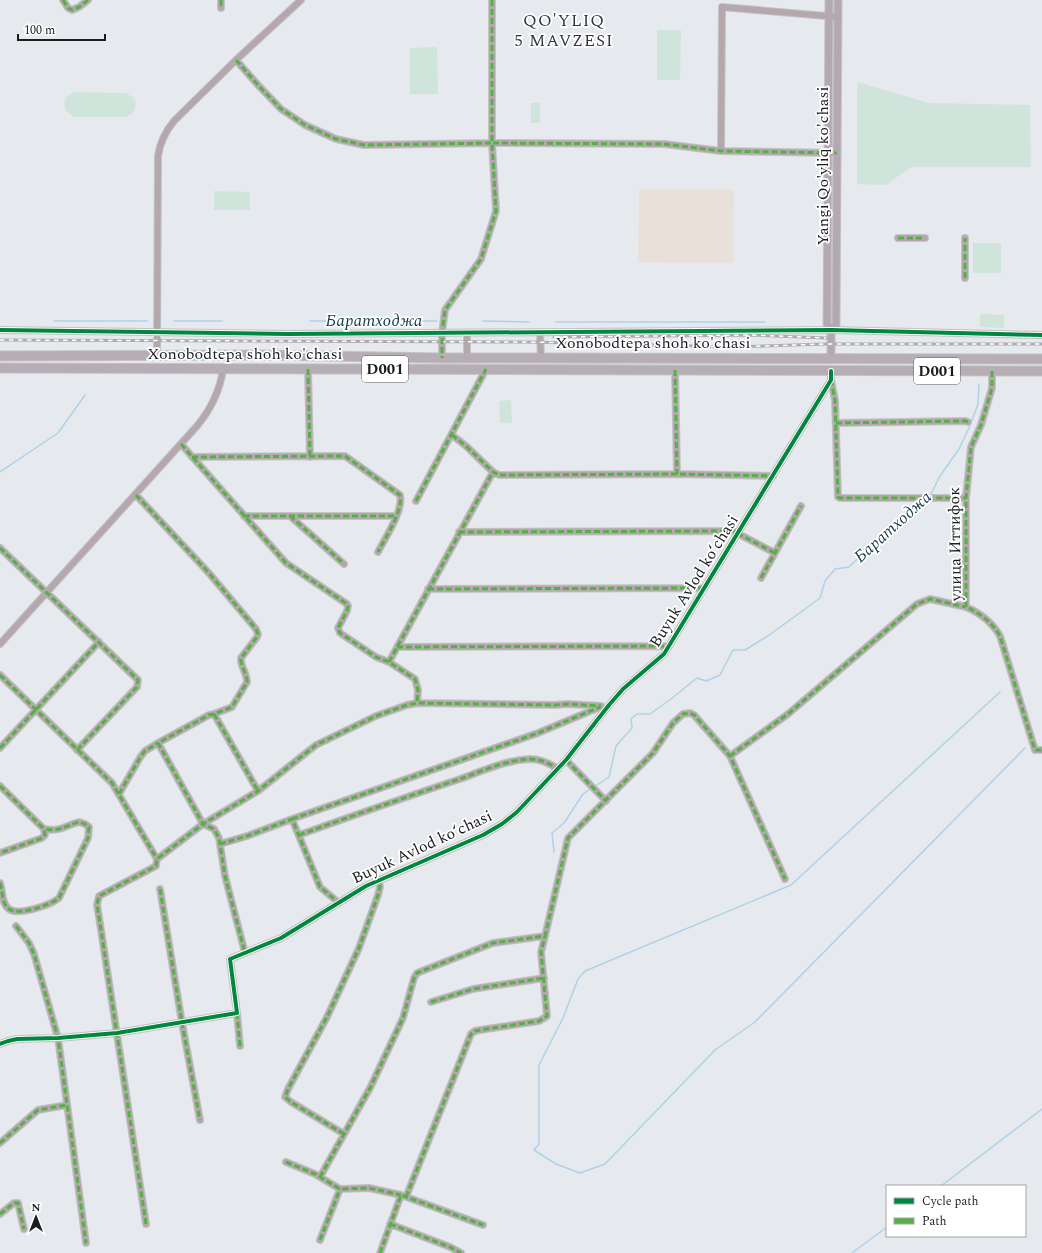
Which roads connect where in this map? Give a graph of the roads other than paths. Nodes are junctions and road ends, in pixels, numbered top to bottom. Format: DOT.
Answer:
graph roads {
  1 [pos="64,0"];
  2 [pos="88,0"];
  3 [pos="222,0"];
  4 [pos="301,0"];
  5 [pos="492,0"];
  6 [pos="829,0"];
  7 [pos="838,0"];
  8 [pos="222,8"];
  9 [pos="829,17"];
  10 [pos="838,17"];
  11 [pos="236,60"];
  12 [pos="492,143"];
  13 [pos="721,151"];
  14 [pos="828,153"];
  15 [pos="837,153"];
  16 [pos="898,238"];
  17 [pos="925,238"];
  18 [pos="965,238"];
  19 [pos="965,278"];
  20 [pos="0,330"];
  21 [pos="831,330"];
  22 [pos="157,332"];
  23 [pos="442,333"];
  24 [pos="467,333"];
  25 [pos="540,333"];
  26 [pos="1042,335"];
  27 [pos="0,356"];
  28 [pos="20,356"];
  29 [pos="156,356"];
  30 [pos="467,357"];
  31 [pos="442,358"];
  32 [pos="541,358"];
  33 [pos="596,358"];
  34 [pos="831,359"];
  35 [pos="1042,359"];
  36 [pos="0,368"];
  37 [pos="21,368"];
  38 [pos="223,369"];
  39 [pos="308,369"];
  40 [pos="486,369"];
  41 [pos="596,370"];
  42 [pos="675,370"];
  43 [pos="992,371"];
  44 [pos="1042,371"];
  45 [pos="831,376"];
  46 [pos="968,422"];
  47 [pos="836,423"];
  48 [pos="452,435"];
  49 [pos="181,444"];
  50 [pos="310,456"];
  51 [pos="192,457"];
  52 [pos="493,472"];
  53 [pos="677,474"];
  54 [pos="773,476"];
  55 [pos="136,495"];
  56 [pos="966,498"];
  57 [pos="416,501"];
  58 [pos="801,506"];
  59 [pos="244,516"];
  60 [pos="290,516"];
  61 [pos="396,516"];
  62 [pos="459,532"];
  63 [pos="739,533"];
  64 [pos="0,548"];
  65 [pos="378,552"];
  66 [pos="775,553"];
  67 [pos="344,564"];
  68 [pos="761,578"];
  69 [pos="704,588"];
  70 [pos="428,589"];
  71 [pos="47,593"];
  72 [pos="966,607"];
  73 [pos="99,642"];
  74 [pos="0,644"];
  75 [pos="669,646"];
  76 [pos="396,648"];
  77 [pos="389,662"];
  78 [pos="0,675"];
  79 [pos="417,703"];
  80 [pos="610,704"];
  81 [pos="601,706"];
  82 [pos="36,710"];
  83 [pos="214,714"];
  84 [pos="158,743"];
  85 [pos="0,748"];
  86 [pos="77,750"];
  87 [pos="1042,750"];
  88 [pos="730,756"];
  89 [pos="566,760"];
  90 [pos="558,769"];
  91 [pos="0,786"];
  92 [pos="258,791"];
  93 [pos="120,794"];
  94 [pos="606,801"];
  95 [pos="292,819"];
  96 [pos="203,824"];
  97 [pos="44,829"];
  98 [pos="299,835"];
  99 [pos="220,844"];
  100 [pos="0,853"];
  101 [pos="157,858"];
  102 [pos="785,879"];
  103 [pos="379,880"];
  104 [pos="0,883"];
  105 [pos="160,889"];
  106 [pos="339,903"];
  107 [pos="16,926"];
  108 [pos="544,936"];
  109 [pos="245,953"];
  110 [pos="544,978"];
  111 [pos="431,1002"];
  112 [pos="237,1013"];
  113 [pos="182,1023"];
  114 [pos="117,1033"];
  115 [pos="58,1038"];
  116 [pos="0,1044"];
  117 [pos="240,1046"];
  118 [pos="67,1106"];
  119 [pos="200,1120"];
  120 [pos="344,1134"];
  121 [pos="0,1143"];
  122 [pos="286,1162"];
  123 [pos="320,1177"];
  124 [pos="340,1189"];
  125 [pos="403,1196"];
  126 [pos="0,1214"];
  127 [pos="146,1224"];
  128 [pos="390,1224"];
  129 [pos="483,1225"];
  130 [pos="24,1229"];
  131 [pos="320,1240"];
  132 [pos="86,1243"];
  133 [pos="380,1253"];
  134 [pos="460,1253"];
  1 -- 2 [label="street"];
  3 -- 8 [label="street"];
  4 -- 11 [label="street"];
  5 -- 12 [label="street"];
  6 -- 9 [label="main road, Yangi Qo'yliq ko'chasi"];
  7 -- 10 [label="main road, Yangi Qo'yliq ko'chasi"];
  9 -- 10 [label="street"];
  9 -- 13 [label="street"];
  9 -- 14 [label="main road, Yangi Qo'yliq ko'chasi"];
  10 -- 15 [label="main road, Yangi Qo'yliq ko'chasi"];
  11 -- 12 [label="street"];
  11 -- 22 [label="street"];
  12 -- 13 [label="street"];
  12 -- 23 [label="street"];
  13 -- 14 [label="street"];
  14 -- 15 [label="street"];
  14 -- 21 [label="main road, Yangi Qo'yliq ko'chasi"];
  15 -- 21 [label="main road, Yangi Qo'yliq ko'chasi"];
  16 -- 17 [label="street"];
  18 -- 19 [label="street"];
  20 -- 22 [label="street"];
  21 -- 25 [label="street"];
  21 -- 26 [label="street"];
  21 -- 34 [label="main road, Yangi Qo'yliq ko'chasi"];
  22 -- 23 [label="street"];
  22 -- 29 [label="street"];
  23 -- 24 [label="street"];
  23 -- 31 [label="street"];
  24 -- 25 [label="street"];
  24 -- 30 [label="street"];
  25 -- 32 [label="street"];
  27 -- 28 [label="highway, Xonobodtepa shoh ko'chasi / D001"];
  28 -- 29 [label="highway, Xonobodtepa shoh ko'chasi / D001"];
  28 -- 37 [label="highway"];
  29 -- 31 [label="highway, Xonobodtepa shoh ko'chasi / D001"];
  30 -- 31 [label="highway, Xonobodtepa shoh ko'chasi / D001"];
  30 -- 32 [label="highway, Xonobodtepa shoh ko'chasi / D001"];
  32 -- 33 [label="highway, Xonobodtepa shoh ko'chasi / D001"];
  33 -- 34 [label="highway, Xonobodtepa shoh ko'chasi / D001"];
  33 -- 41 [label="highway"];
  34 -- 35 [label="highway, Xonobodtepa shoh ko'chasi / D001"];
  34 -- 45 [label="highway"];
  36 -- 37 [label="highway, Xonobodtepa shoh ko'chasi / D001"];
  37 -- 38 [label="highway, Xonobodtepa shoh ko'chasi / D001"];
  38 -- 39 [label="highway, Xonobodtepa shoh ko'chasi / D001"];
  38 -- 49 [label="street"];
  39 -- 40 [label="highway, Xonobodtepa shoh ko'chasi / D001"];
  39 -- 50 [label="street"];
  40 -- 41 [label="highway, Xonobodtepa shoh ko'chasi / D001"];
  40 -- 48 [label="street"];
  41 -- 42 [label="highway, Xonobodtepa shoh ko'chasi / D001"];
  42 -- 45 [label="highway, Xonobodtepa shoh ko'chasi / D001"];
  42 -- 53 [label="street"];
  43 -- 44 [label="highway, Xonobodtepa shoh ko'chasi / D001"];
  43 -- 45 [label="highway, Xonobodtepa shoh ko'chasi / D001"];
  43 -- 56 [label="street, улица Иттифок"];
  45 -- 47 [label="street"];
  45 -- 54 [label="street, Buyuk Avlod koʻchasi"];
  46 -- 47 [label="street"];
  47 -- 56 [label="street"];
  48 -- 52 [label="street"];
  48 -- 57 [label="street"];
  49 -- 51 [label="street"];
  49 -- 55 [label="street"];
  50 -- 51 [label="street"];
  50 -- 61 [label="street"];
  51 -- 59 [label="street"];
  52 -- 53 [label="street"];
  52 -- 62 [label="street"];
  53 -- 54 [label="street"];
  54 -- 63 [label="street, Buyuk Avlod koʻchasi"];
  55 -- 71 [label="street"];
  55 -- 83 [label="street"];
  56 -- 72 [label="street, улица Иттифок"];
  58 -- 66 [label="street"];
  59 -- 60 [label="street"];
  59 -- 77 [label="street"];
  60 -- 61 [label="street"];
  60 -- 67 [label="street"];
  61 -- 65 [label="street"];
  62 -- 63 [label="street"];
  62 -- 70 [label="street"];
  63 -- 66 [label="street"];
  63 -- 69 [label="street, Buyuk Avlod koʻchasi"];
  64 -- 71 [label="street"];
  66 -- 68 [label="street"];
  69 -- 70 [label="street"];
  69 -- 75 [label="street, Buyuk Avlod koʻchasi"];
  70 -- 76 [label="street"];
  71 -- 73 [label="street"];
  71 -- 74 [label="street"];
  72 -- 87 [label="street, улица Иттифок"];
  72 -- 88 [label="street"];
  73 -- 82 [label="street"];
  73 -- 86 [label="street"];
  75 -- 76 [label="street"];
  75 -- 80 [label="street, Buyuk Avlod koʻchasi"];
  76 -- 77 [label="street"];
  77 -- 79 [label="street"];
  78 -- 82 [label="street"];
  79 -- 81 [label="street"];
  79 -- 92 [label="street"];
  80 -- 81 [label="street"];
  80 -- 89 [label="street, Buyuk Avlod koʻchasi"];
  81 -- 95 [label="street"];
  82 -- 85 [label="street"];
  82 -- 86 [label="street"];
  83 -- 84 [label="street"];
  83 -- 92 [label="street"];
  84 -- 93 [label="street"];
  84 -- 96 [label="street"];
  86 -- 93 [label="street"];
  88 -- 94 [label="street"];
  88 -- 102 [label="street"];
  89 -- 90 [label="street, Buyuk Avlod koʻchasi"];
  89 -- 94 [label="street"];
  90 -- 98 [label="street"];
  90 -- 103 [label="street, Buyuk Avlod koʻchasi"];
  91 -- 97 [label="street"];
  92 -- 96 [label="street"];
  93 -- 101 [label="street"];
  94 -- 108 [label="street"];
  95 -- 98 [label="street"];
  95 -- 99 [label="street"];
  96 -- 99 [label="street"];
  96 -- 101 [label="street"];
  97 -- 100 [label="street"];
  97 -- 104 [label="street"];
  98 -- 106 [label="street"];
  99 -- 109 [label="street"];
  101 -- 114 [label="street"];
  103 -- 106 [label="street, Buyuk Avlod koʻchasi"];
  103 -- 120 [label="street"];
  105 -- 113 [label="street"];
  106 -- 109 [label="street, Buyuk Avlod koʻchasi"];
  107 -- 115 [label="street"];
  108 -- 110 [label="street"];
  108 -- 120 [label="street"];
  109 -- 112 [label="street, Buyuk Avlod koʻchasi"];
  110 -- 111 [label="street"];
  110 -- 125 [label="street"];
  112 -- 113 [label="street"];
  112 -- 117 [label="street"];
  113 -- 114 [label="street"];
  113 -- 119 [label="street"];
  114 -- 115 [label="street"];
  114 -- 127 [label="street"];
  115 -- 116 [label="street"];
  115 -- 118 [label="street"];
  118 -- 121 [label="street"];
  118 -- 132 [label="street"];
  120 -- 123 [label="street"];
  122 -- 123 [label="street"];
  123 -- 124 [label="street"];
  124 -- 125 [label="street"];
  124 -- 131 [label="street"];
  125 -- 128 [label="street"];
  125 -- 129 [label="street"];
  126 -- 130 [label="street"];
  128 -- 133 [label="street"];
  128 -- 134 [label="street"];
}
